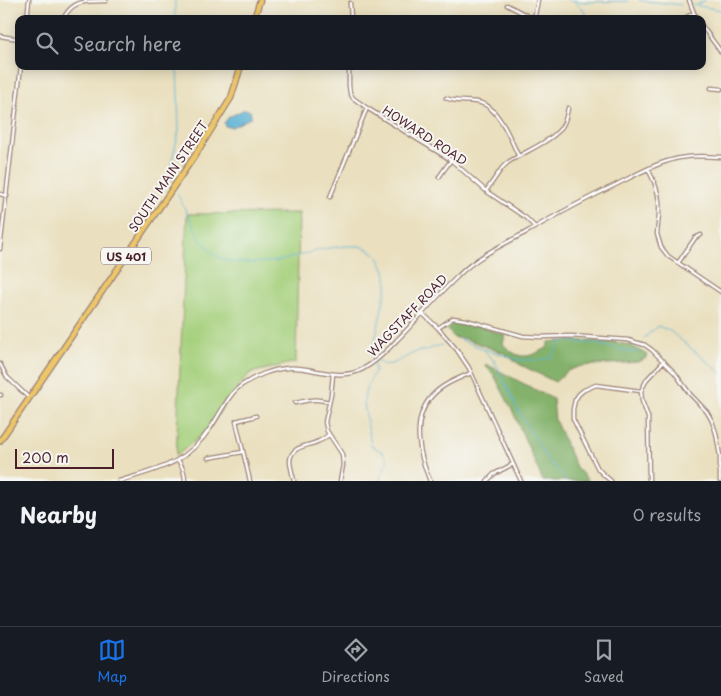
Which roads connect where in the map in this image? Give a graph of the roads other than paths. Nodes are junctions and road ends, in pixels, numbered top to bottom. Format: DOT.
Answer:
graph roads {
  1 [pos="29,0"];
  2 [pos="260,0"];
  3 [pos="538,0"];
  4 [pos="689,0"];
  5 [pos="106,1"];
  6 [pos="350,3"];
  7 [pos="507,5"];
  8 [pos="694,13"];
  9 [pos="27,15"];
  10 [pos="65,15"];
  11 [pos="255,15"];
  12 [pos="351,15"];
  13 [pos="526,15"];
  14 [pos="535,15"];
  15 [pos="690,15"];
  16 [pos="706,31"];
  17 [pos="0,36"];
  18 [pos="15,38"];
  19 [pos="721,52"];
  20 [pos="21,70"];
  21 [pos="240,70"];
  22 [pos="349,70"];
  23 [pos="711,88"];
  24 [pos="721,89"];
  25 [pos="446,98"];
  26 [pos="368,108"];
  27 [pos="568,108"];
  28 [pos="518,156"];
  29 [pos="721,157"];
  30 [pos="451,160"];
  31 [pos="648,169"];
  32 [pos="439,177"];
  33 [pos="486,191"];
  34 [pos="0,194"];
  35 [pos="7,196"];
  36 [pos="330,197"];
  37 [pos="535,227"];
  38 [pos="701,235"];
  39 [pos="0,249"];
  40 [pos="678,263"];
  41 [pos="721,292"];
  42 [pos="422,313"];
  43 [pos="438,328"];
  44 [pos="664,361"];
  45 [pos="0,364"];
  46 [pos="471,373"];
  47 [pos="333,374"];
  48 [pos="642,391"];
  49 [pos="29,398"];
  50 [pos="329,402"];
  51 [pos="295,403"];
  52 [pos="256,416"];
  53 [pos="329,434"];
  54 [pos="0,441"];
  55 [pos="243,452"];
  56 [pos="208,458"];
  57 [pos="178,460"];
  58 [pos="513,464"];
  59 [pos="119,481"];
  60 [pos="186,481"];
  61 [pos="250,481"];
  62 [pos="294,481"];
  63 [pos="340,481"];
  64 [pos="430,481"];
  65 [pos="487,481"];
  66 [pos="521,481"];
  67 [pos="612,481"];
  68 [pos="649,481"];
  69 [pos="720,481"];
  1 -- 9 [label="street"];
  2 -- 11 [label="highway"];
  3 -- 14 [label="street"];
  4 -- 8 [label="street"];
  5 -- 10 [label="street"];
  6 -- 12 [label="street"];
  7 -- 13 [label="street"];
  8 -- 15 [label="street"];
  16 -- 19 [label="street"];
  17 -- 18 [label="street"];
  20 -- 35 [label="street"];
  21 -- 49 [label="highway, SOUTH MAIN STREET / US 401"];
  22 -- 26 [label="street, HOWARD ROAD"];
  23 -- 24 [label="street"];
  25 -- 28 [label="street"];
  26 -- 30 [label="street, HOWARD ROAD"];
  26 -- 36 [label="street"];
  27 -- 28 [label="street"];
  28 -- 33 [label="street"];
  29 -- 31 [label="street, WAGSTAFF ROAD"];
  30 -- 32 [label="street"];
  30 -- 33 [label="street, HOWARD ROAD"];
  31 -- 37 [label="street, WAGSTAFF ROAD"];
  31 -- 40 [label="street"];
  33 -- 37 [label="street, HOWARD ROAD"];
  34 -- 35 [label="street"];
  35 -- 39 [label="street"];
  37 -- 42 [label="street, WAGSTAFF ROAD"];
  38 -- 40 [label="street"];
  40 -- 41 [label="street"];
  42 -- 43 [label="street"];
  42 -- 47 [label="street, WAGSTAFF ROAD"];
  43 -- 44 [label="street"];
  43 -- 46 [label="street"];
  44 -- 48 [label="street"];
  44 -- 69 [label="street"];
  45 -- 49 [label="street"];
  46 -- 58 [label="street"];
  46 -- 64 [label="street"];
  47 -- 50 [label="street"];
  47 -- 57 [label="street, WAGSTAFF ROAD"];
  48 -- 67 [label="street"];
  48 -- 68 [label="street"];
  49 -- 54 [label="highway, SOUTH MAIN STREET / US 401"];
  50 -- 51 [label="street"];
  50 -- 53 [label="street"];
  52 -- 55 [label="street"];
  53 -- 62 [label="street"];
  53 -- 63 [label="street"];
  55 -- 56 [label="street"];
  55 -- 61 [label="street"];
  57 -- 59 [label="street, WAGSTAFF ROAD"];
  57 -- 60 [label="street"];
  58 -- 65 [label="street"];
  58 -- 66 [label="street"];
}
